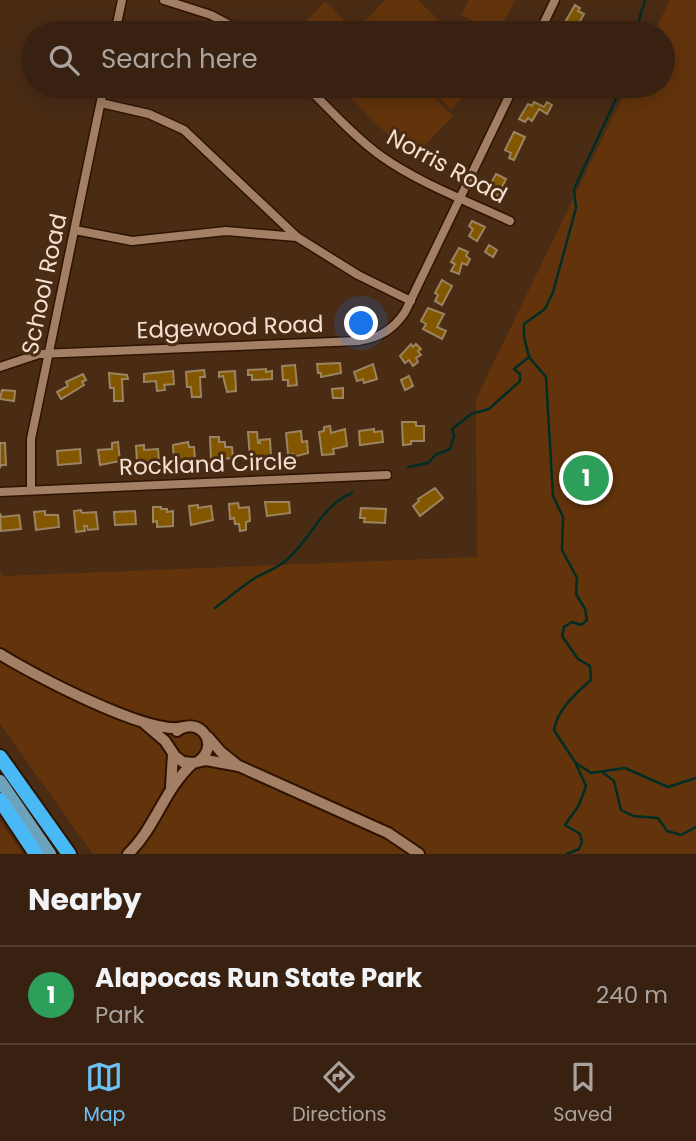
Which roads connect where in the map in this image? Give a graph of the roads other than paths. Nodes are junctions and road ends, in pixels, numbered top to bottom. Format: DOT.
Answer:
graph roads {
  1 [pos="122,0"];
  2 [pos="164,0"];
  3 [pos="555,0"];
  4 [pos="118,21"];
  5 [pos="222,21"];
  6 [pos="545,21"];
  7 [pos="102,98"];
  8 [pos="319,98"];
  9 [pos="508,98"];
  10 [pos="101,103"];
  11 [pos="460,197"];
  12 [pos="510,221"];
  13 [pos="75,230"];
  14 [pos="297,237"];
  15 [pos="411,301"];
  16 [pos="49,354"];
  17 [pos="2,365"];
  18 [pos="387,475"];
  19 [pos="31,491"];
  20 [pos="0,492"];
  21 [pos="0,654"];
  22 [pos="144,723"];
  23 [pos="183,727"];
  24 [pos="206,734"];
  25 [pos="173,752"];
  26 [pos="0,757"];
  27 [pos="196,762"];
  28 [pos="239,766"];
  29 [pos="0,781"];
  30 [pos="171,787"];
  31 [pos="0,800"];
  32 [pos="36,854"];
  33 [pos="50,854"];
  34 [pos="69,854"];
  35 [pos="128,854"];
  36 [pos="419,854"];
  1 -- 4 [label="street"];
  2 -- 5 [label="street"];
  3 -- 6 [label="street"];
  7 -- 10 [label="street, School Road"];
  8 -- 11 [label="street, Norris Road"];
  9 -- 11 [label="street, Edgewood Road"];
  10 -- 13 [label="street, School Road"];
  10 -- 14 [label="street"];
  11 -- 12 [label="street, Norris Road"];
  11 -- 15 [label="street, Edgewood Road"];
  13 -- 14 [label="street"];
  13 -- 16 [label="street, School Road"];
  14 -- 15 [label="street"];
  15 -- 16 [label="street, Edgewood Road"];
  16 -- 17 [label="street, Edgewood Road"];
  16 -- 19 [label="street, School Road"];
  18 -- 19 [label="street, Rockland Circle"];
  19 -- 20 [label="street, Rockland Circle"];
  21 -- 22 [label="street"];
  22 -- 23 [label="street"];
  22 -- 25 [label="street"];
  23 -- 24 [label="street"];
  23 -- 25 [label="street"];
  24 -- 27 [label="street"];
  24 -- 28 [label="street"];
  25 -- 27 [label="street"];
  25 -- 30 [label="street"];
  26 -- 34 [label="highway"];
  27 -- 28 [label="street"];
  27 -- 30 [label="street"];
  28 -- 36 [label="street"];
  29 -- 33 [label="main road"];
  30 -- 35 [label="street"];
  31 -- 32 [label="highway"];
}
